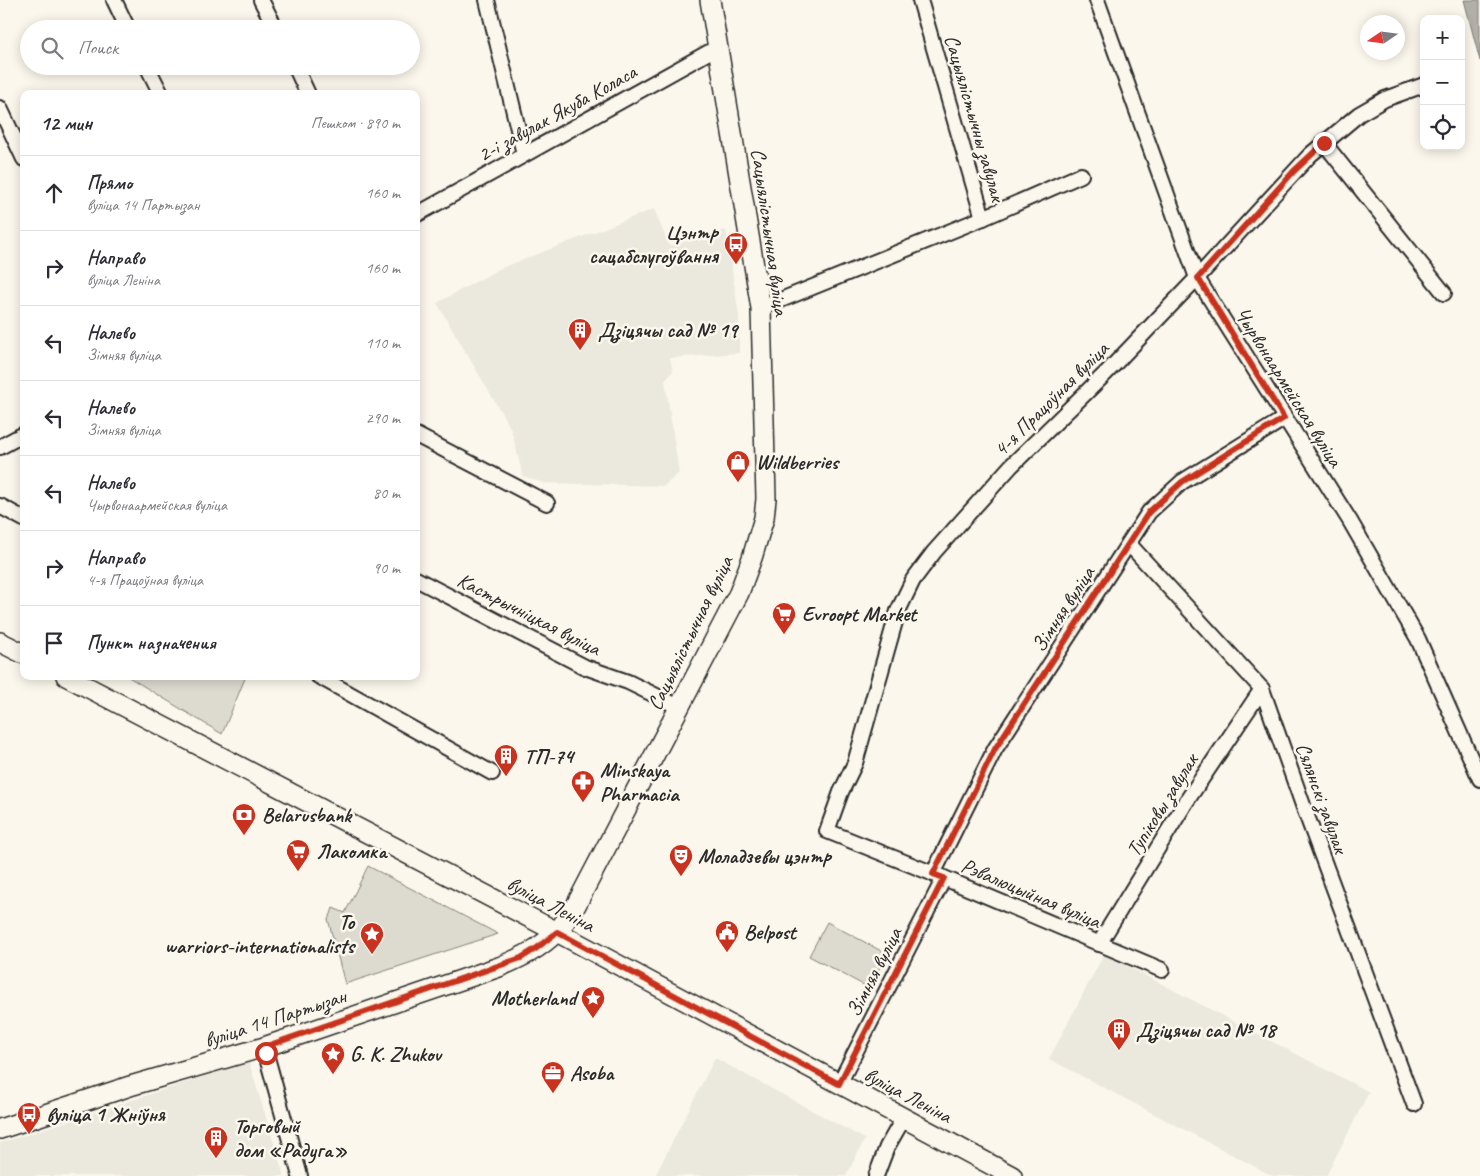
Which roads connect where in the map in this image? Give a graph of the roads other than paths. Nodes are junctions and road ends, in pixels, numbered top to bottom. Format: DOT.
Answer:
graph roads {
  1 [pos="114,0"];
  2 [pos="261,0"];
  3 [pos="487,0"];
  4 [pos="710,0"];
  5 [pos="920,0"];
  6 [pos="1097,0"];
  7 [pos="124,20"];
  8 [pos="271,20"];
  9 [pos="718,47"];
  10 [pos="152,75"];
  11 [pos="298,75"];
  12 [pos="1420,87"];
  13 [pos="159,90"];
  14 [pos="306,90"];
  15 [pos="0,108"];
  16 [pos="1324,143"];
  17 [pos="20,150"];
  18 [pos="524,154"];
  19 [pos="1081,175"];
  20 [pos="420,213"];
  21 [pos="983,218"];
  22 [pos="1198,278"];
  23 [pos="1444,293"];
  24 [pos="761,308"];
  25 [pos="1284,418"];
  26 [pos="20,436"];
  27 [pos="420,437"];
  28 [pos="0,447"];
  29 [pos="547,502"];
  30 [pos="0,506"];
  31 [pos="20,517"];
  32 [pos="1129,544"];
  33 [pos="420,581"];
  34 [pos="0,642"];
  35 [pos="20,652"];
  36 [pos="74,680"];
  37 [pos="325,680"];
  38 [pos="1262,689"];
  39 [pos="679,707"];
  40 [pos="492,773"];
  41 [pos="1480,779"];
  42 [pos="827,831"];
  43 [pos="939,876"];
  44 [pos="557,932"];
  45 [pos="1099,944"];
  46 [pos="1162,970"];
  47 [pos="264,1047"];
  48 [pos="839,1084"];
  49 [pos="1414,1104"];
  50 [pos="903,1119"];
  51 [pos="0,1129"];
  52 [pos="300,1176"];
  53 [pos="876,1176"];
  54 [pos="1012,1176"];
  1 -- 7 [label="street"];
  2 -- 8 [label="street"];
  3 -- 18 [label="street"];
  4 -- 9 [label="main road, Сацыялістычная вуліца"];
  5 -- 21 [label="street, Сацыялістычны завулак"];
  6 -- 22 [label="street, Чырвонаармейская вуліца"];
  9 -- 18 [label="street, 2-і завулак Якуба Коласа"];
  9 -- 24 [label="main road, Сацыялістычная вуліца"];
  10 -- 13 [label="street"];
  11 -- 14 [label="street"];
  12 -- 16 [label="street, 4-я Працоўная вуліца"];
  15 -- 17 [label="street"];
  16 -- 22 [label="street, 4-я Працоўная вуліца"];
  16 -- 23 [label="street"];
  18 -- 20 [label="street, 2-і завулак Якуба Коласа"];
  19 -- 21 [label="street, Сацыялістычны завулак"];
  21 -- 24 [label="street, Сацыялістычны завулак"];
  22 -- 25 [label="street, Чырвонаармейская вуліца"];
  22 -- 42 [label="street, 4-я Працоўная вуліца"];
  24 -- 39 [label="main road, Сацыялістычная вуліца"];
  25 -- 32 [label="street, Зімняя вуліца"];
  25 -- 41 [label="street, Чырвонаармейская вуліца"];
  26 -- 28 [label="street"];
  27 -- 29 [label="street"];
  30 -- 31 [label="street"];
  32 -- 38 [label="street, Сялянскі завулак"];
  32 -- 43 [label="street, Зімняя вуліца"];
  33 -- 39 [label="street, Кастрычніцкая вуліца"];
  34 -- 35 [label="main road"];
  36 -- 44 [label="main road, вуліца Леніна"];
  37 -- 40 [label="street"];
  38 -- 45 [label="street, Тупіковы завулак"];
  38 -- 49 [label="street, Сялянскі завулак"];
  39 -- 44 [label="main road, Сацыялістычная вуліца"];
  42 -- 43 [label="street, Рэвалюцыйная вуліца"];
  43 -- 45 [label="street, Рэвалюцыйная вуліца"];
  43 -- 48 [label="street, Зімняя вуліца"];
  44 -- 47 [label="main road, вуліца 14 Партызан"];
  44 -- 48 [label="main road, вуліца Леніна"];
  45 -- 46 [label="street, Рэвалюцыйная вуліца"];
  47 -- 51 [label="main road, вуліца 14 Партызан"];
  47 -- 52 [label="street"];
  48 -- 50 [label="main road, вуліца Леніна"];
  50 -- 53 [label="street"];
  50 -- 54 [label="main road, вуліца Леніна"];
}
